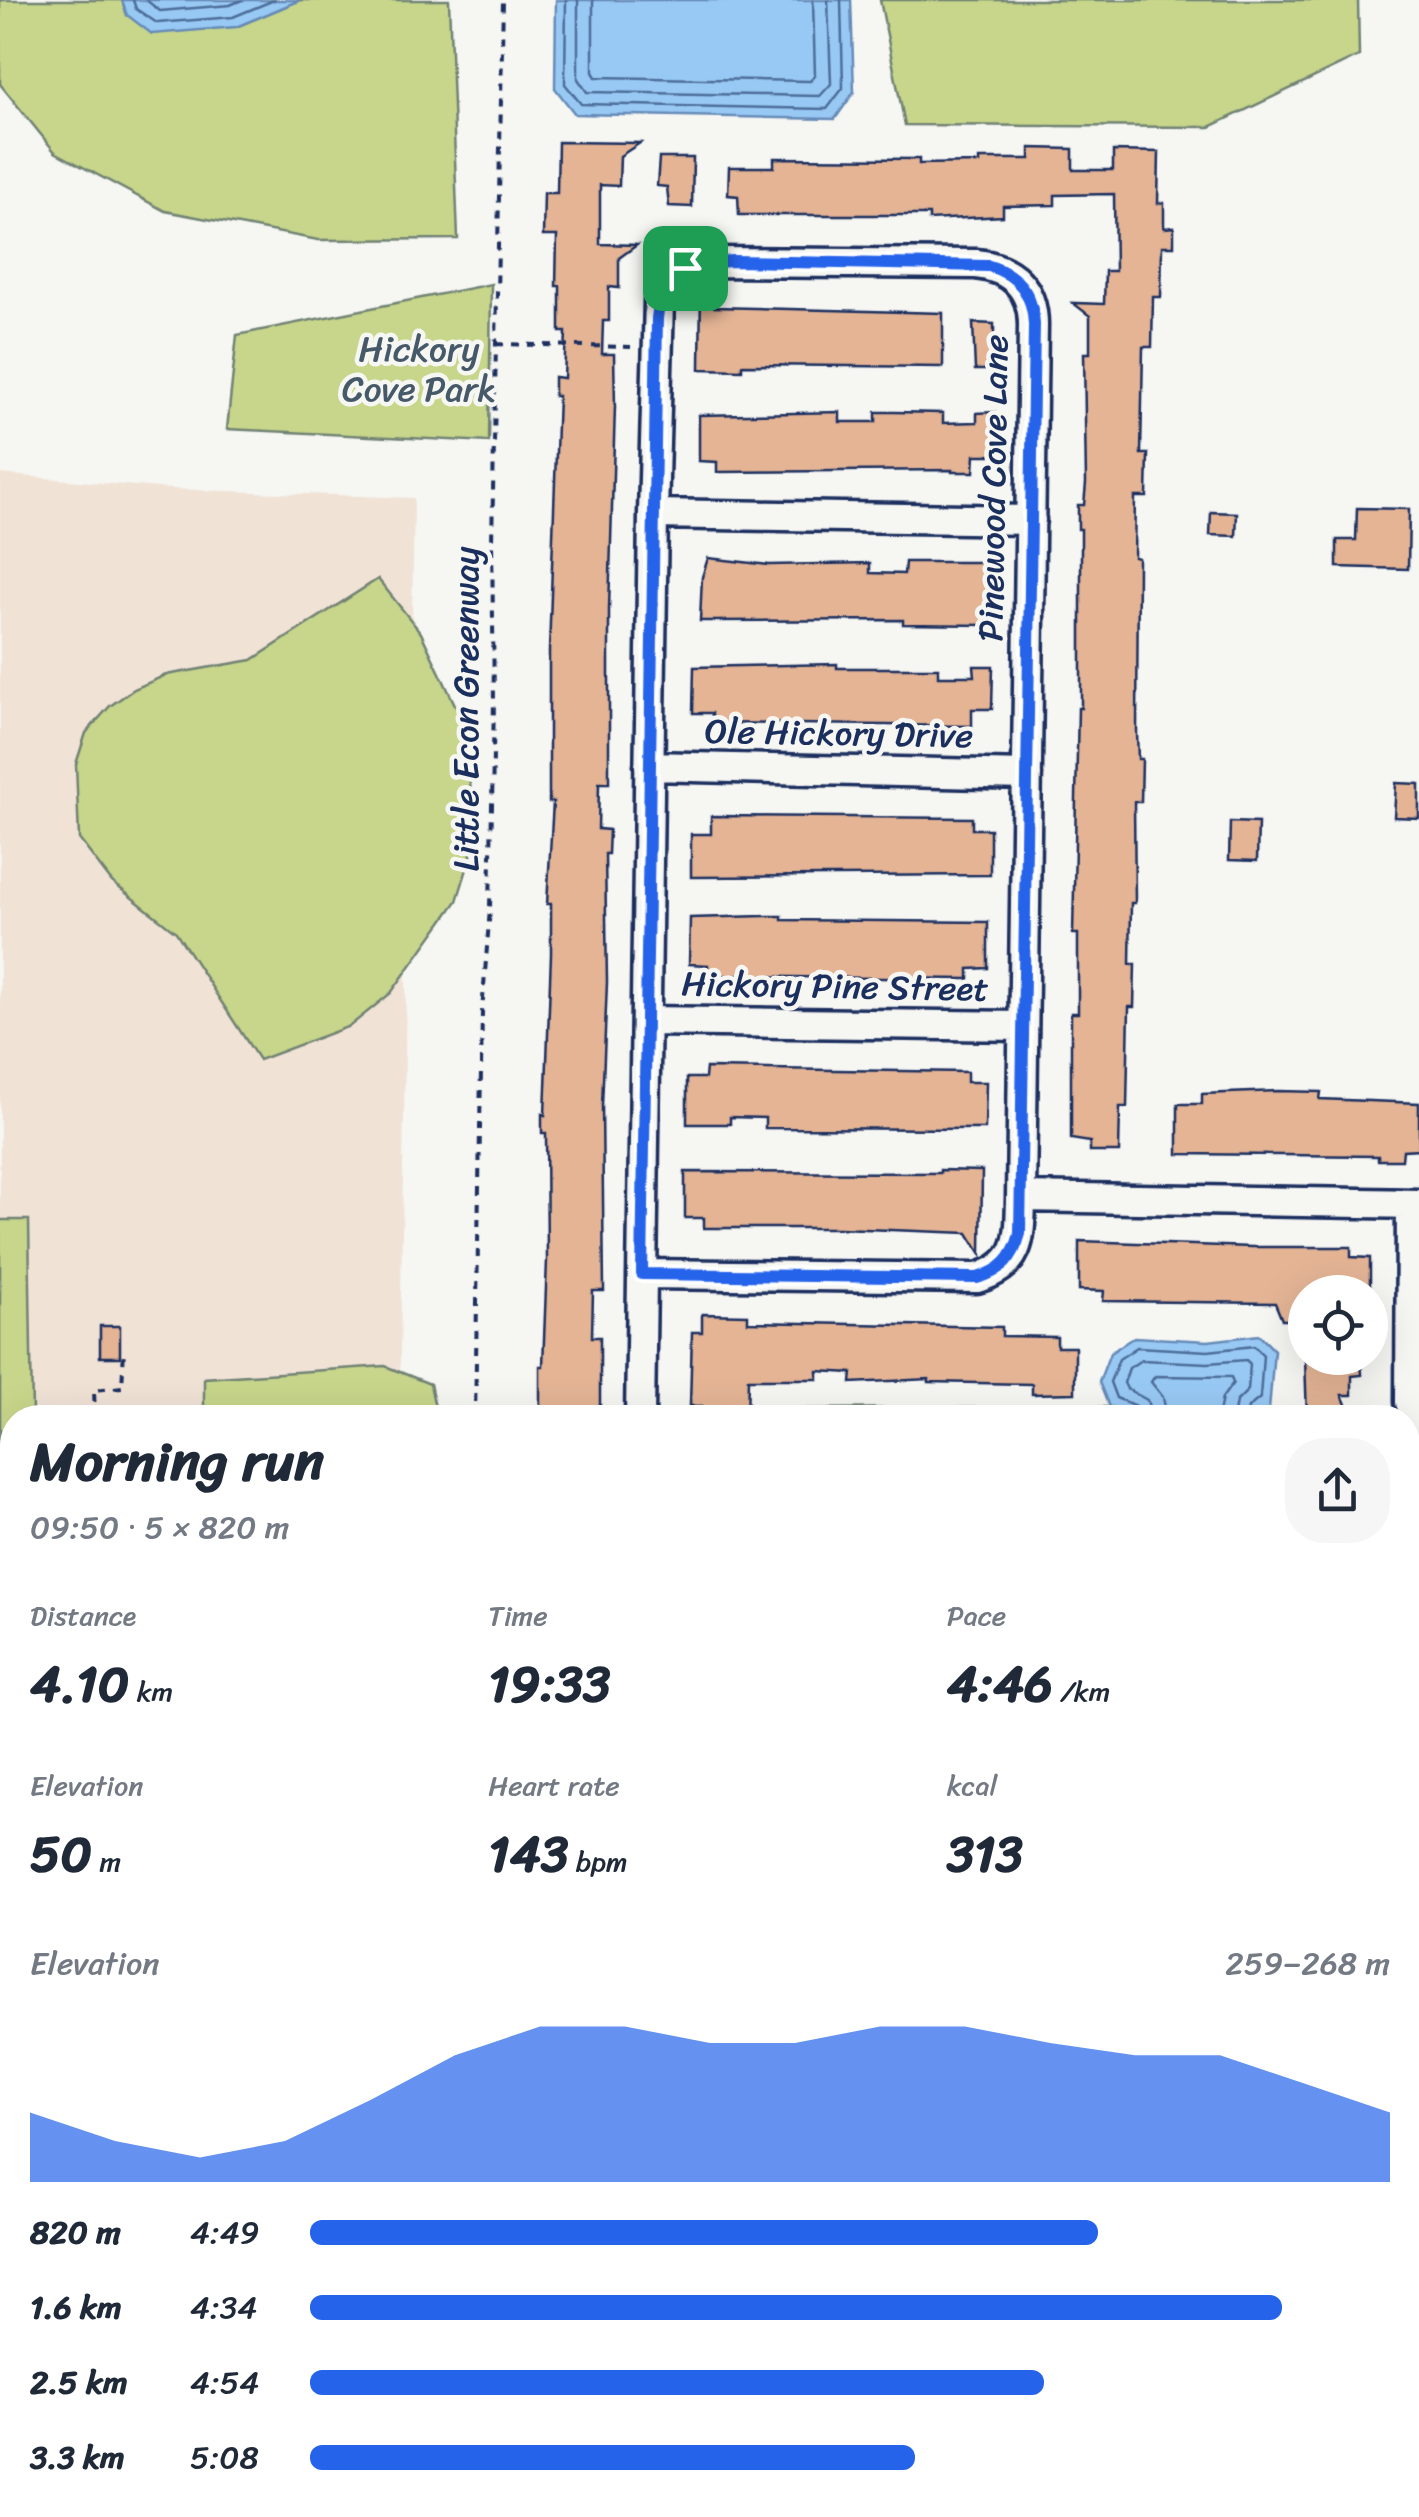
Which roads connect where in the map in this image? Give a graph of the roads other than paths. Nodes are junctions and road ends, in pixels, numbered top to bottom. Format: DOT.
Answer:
graph roads {
  1 [pos="653,514"];
  2 [pos="1031,520"];
  3 [pos="650,766"];
  4 [pos="1027,775"];
  5 [pos="646,1021"];
  6 [pos="1023,1026"];
  7 [pos="1021,1197"];
  8 [pos="1415,1204"];
  9 [pos="642,1274"];
  10 [pos="640,1405"];
  11 [pos="1411,1405"];
  1 -- 2 [label="street"];
  1 -- 2 [label="street, Pinewood Cove Lane"];
  1 -- 3 [label="street, Pinewood Cove Lane"];
  2 -- 4 [label="street, Pinewood Cove Lane"];
  3 -- 4 [label="street, Ole Hickory Drive"];
  3 -- 5 [label="street, Pinewood Cove Lane"];
  4 -- 6 [label="street, Pinewood Cove Lane"];
  5 -- 6 [label="street, Hickory Pine Street"];
  5 -- 9 [label="street, Pinewood Cove Lane"];
  6 -- 7 [label="street, Pinewood Cove Lane"];
  7 -- 8 [label="street"];
  7 -- 9 [label="street, Pinewood Cove Lane"];
  8 -- 11 [label="street"];
  9 -- 10 [label="street, Pinewood Cove Lane"];
}
